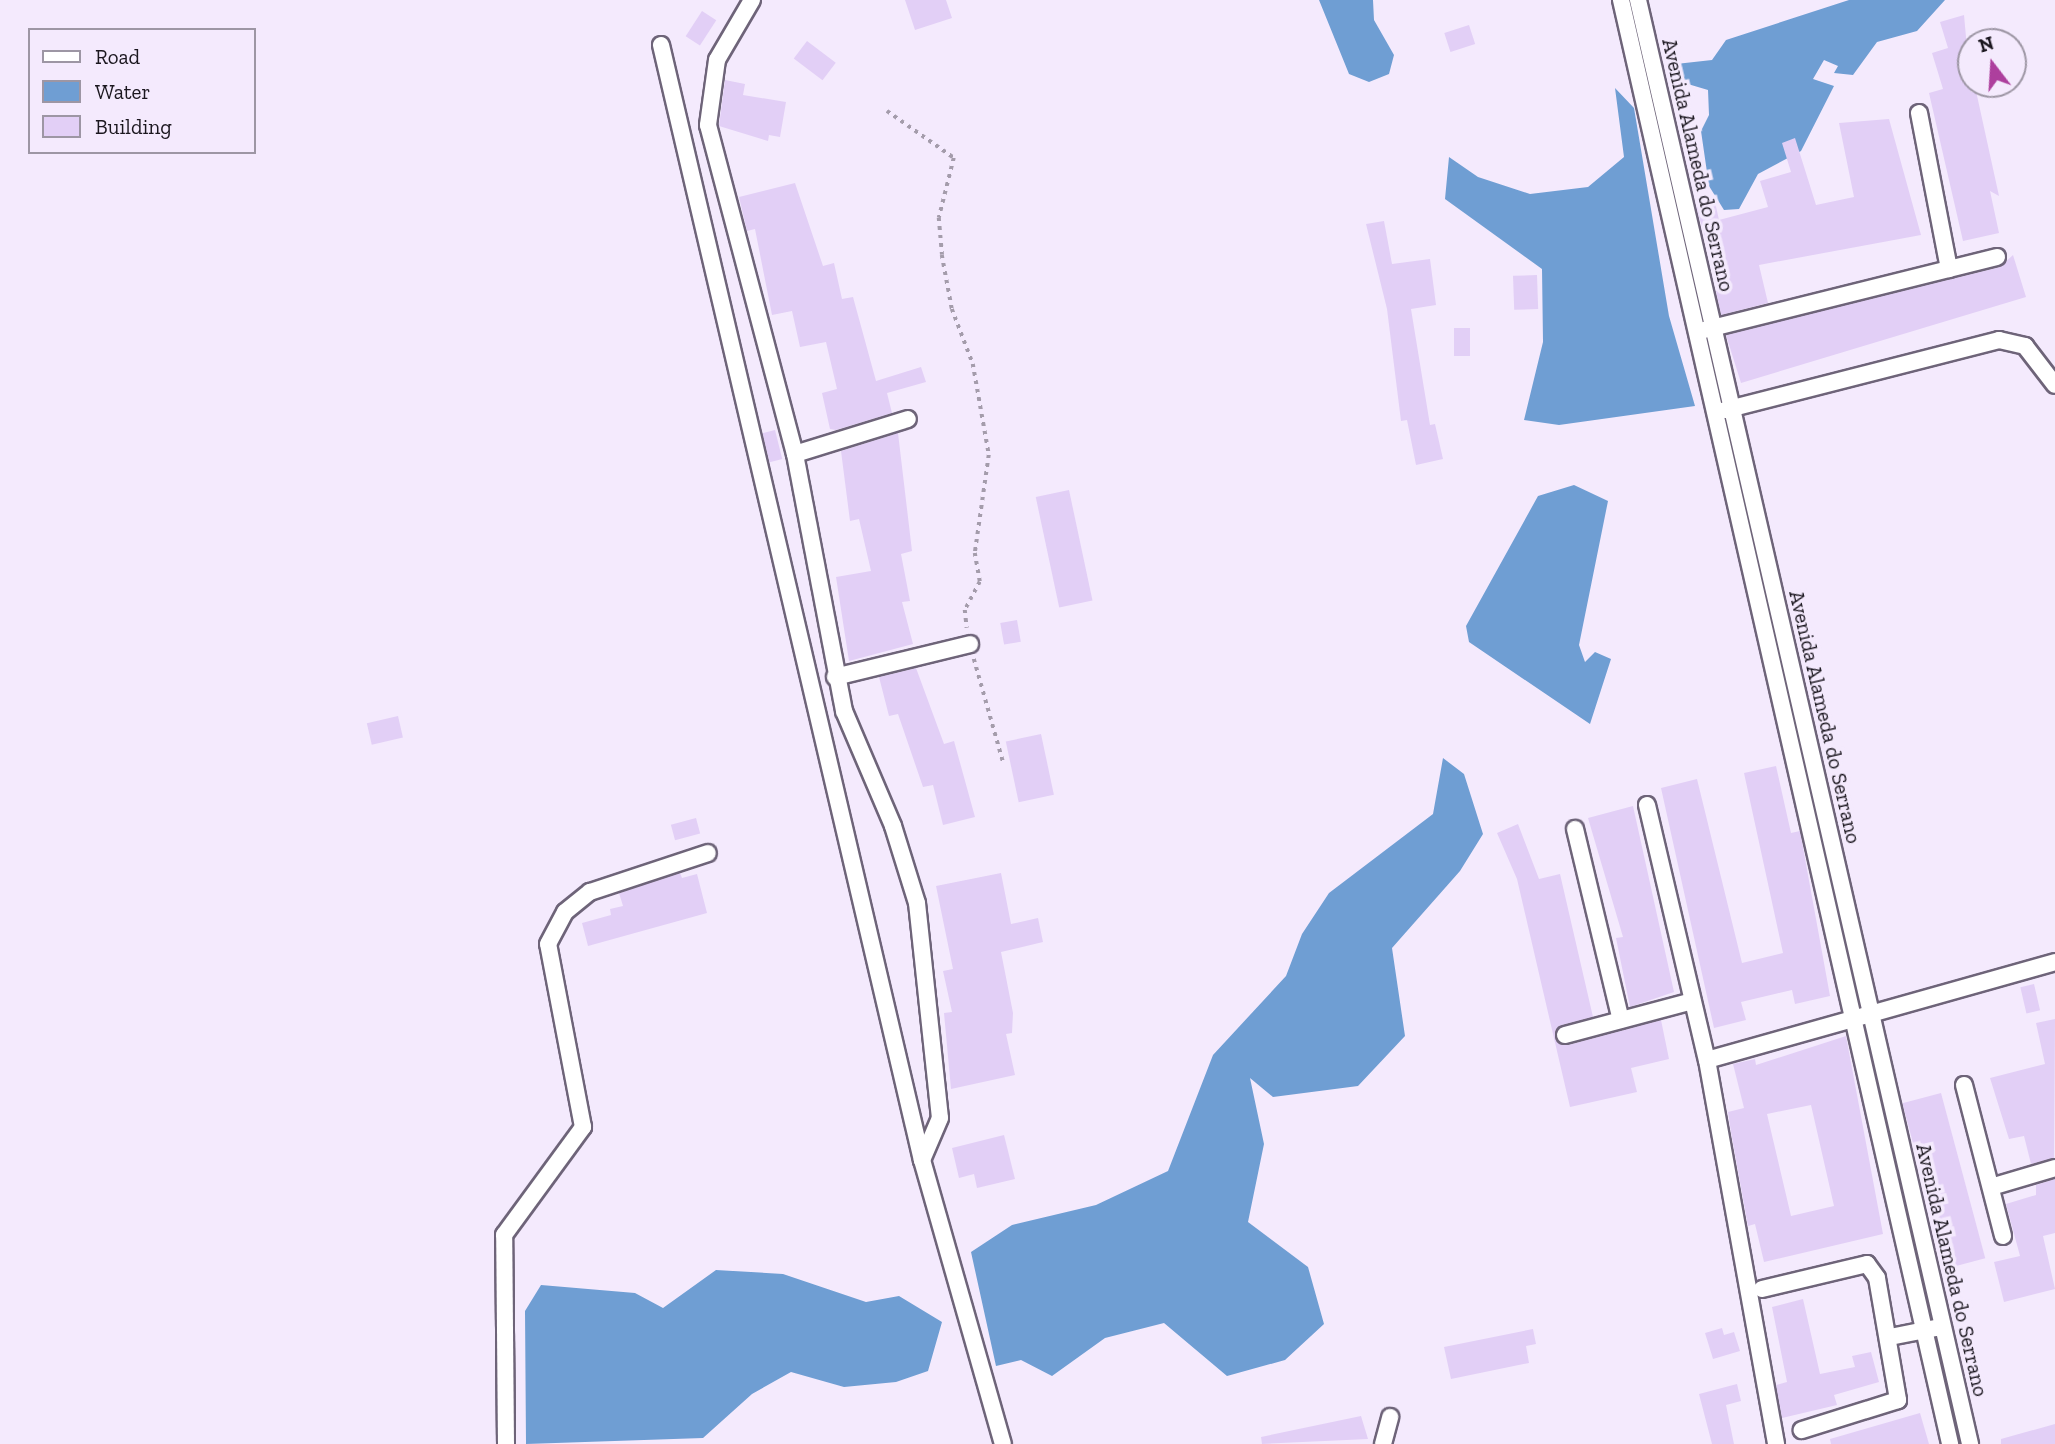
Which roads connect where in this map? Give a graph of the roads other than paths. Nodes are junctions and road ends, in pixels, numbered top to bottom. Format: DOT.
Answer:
graph roads {
  1 [pos="752,0"];
  2 [pos="1621,0"];
  3 [pos="1638,0"];
  4 [pos="661,45"];
  5 [pos="1919,113"];
  6 [pos="1997,257"];
  7 [pos="1949,268"];
  8 [pos="1705,329"];
  9 [pos="2055,385"];
  10 [pos="1732,408"];
  11 [pos="1716,413"];
  12 [pos="908,419"];
  13 [pos="795,454"];
  14 [pos="970,644"];
  15 [pos="835,677"];
  16 [pos="1647,805"];
  17 [pos="1575,829"];
  18 [pos="708,853"];
  19 [pos="2055,962"];
  20 [pos="1693,1001"];
  21 [pos="1864,1017"];
  22 [pos="1621,1020"];
  23 [pos="1565,1035"];
  24 [pos="1707,1060"];
  25 [pos="1964,1085"];
  26 [pos="922,1160"];
  27 [pos="2055,1168"];
  28 [pos="1991,1186"];
  29 [pos="2003,1236"];
  30 [pos="1762,1289"];
  31 [pos="1933,1328"];
  32 [pos="1890,1337"];
  33 [pos="1390,1417"];
  34 [pos="1802,1430"];
  35 [pos="506,1444"];
  36 [pos="1003,1444"];
  37 [pos="1383,1444"];
  38 [pos="1776,1444"];
  39 [pos="1950,1444"];
  40 [pos="1969,1444"];
  1 -- 13 [label="street"];
  2 -- 8 [label="street, Avenida Alameda do Serrano"];
  3 -- 8 [label="street, Avenida Alameda do Serrano"];
  4 -- 26 [label="street"];
  5 -- 7 [label="street"];
  6 -- 7 [label="street"];
  7 -- 8 [label="street"];
  8 -- 10 [label="street, Avenida Alameda do Serrano"];
  8 -- 11 [label="street, Avenida Alameda do Serrano"];
  9 -- 10 [label="street"];
  10 -- 11 [label="street"];
  10 -- 21 [label="street, Avenida Alameda do Serrano"];
  11 -- 21 [label="street, Avenida Alameda do Serrano"];
  12 -- 13 [label="street"];
  13 -- 15 [label="street"];
  14 -- 15 [label="street"];
  15 -- 26 [label="street"];
  16 -- 20 [label="street"];
  17 -- 22 [label="street"];
  18 -- 35 [label="street"];
  19 -- 21 [label="street"];
  20 -- 22 [label="street"];
  20 -- 24 [label="street"];
  21 -- 24 [label="street"];
  21 -- 31 [label="street, Avenida Alameda do Serrano"];
  22 -- 23 [label="street"];
  24 -- 38 [label="street"];
  25 -- 28 [label="street"];
  26 -- 36 [label="street"];
  27 -- 28 [label="street"];
  28 -- 29 [label="street"];
  30 -- 32 [label="street"];
  31 -- 32 [label="street"];
  31 -- 39 [label="street, Avenida Alameda do Serrano"];
  31 -- 40 [label="street, Avenida Alameda do Serrano"];
  32 -- 34 [label="street"];
  33 -- 37 [label="street"];
}
